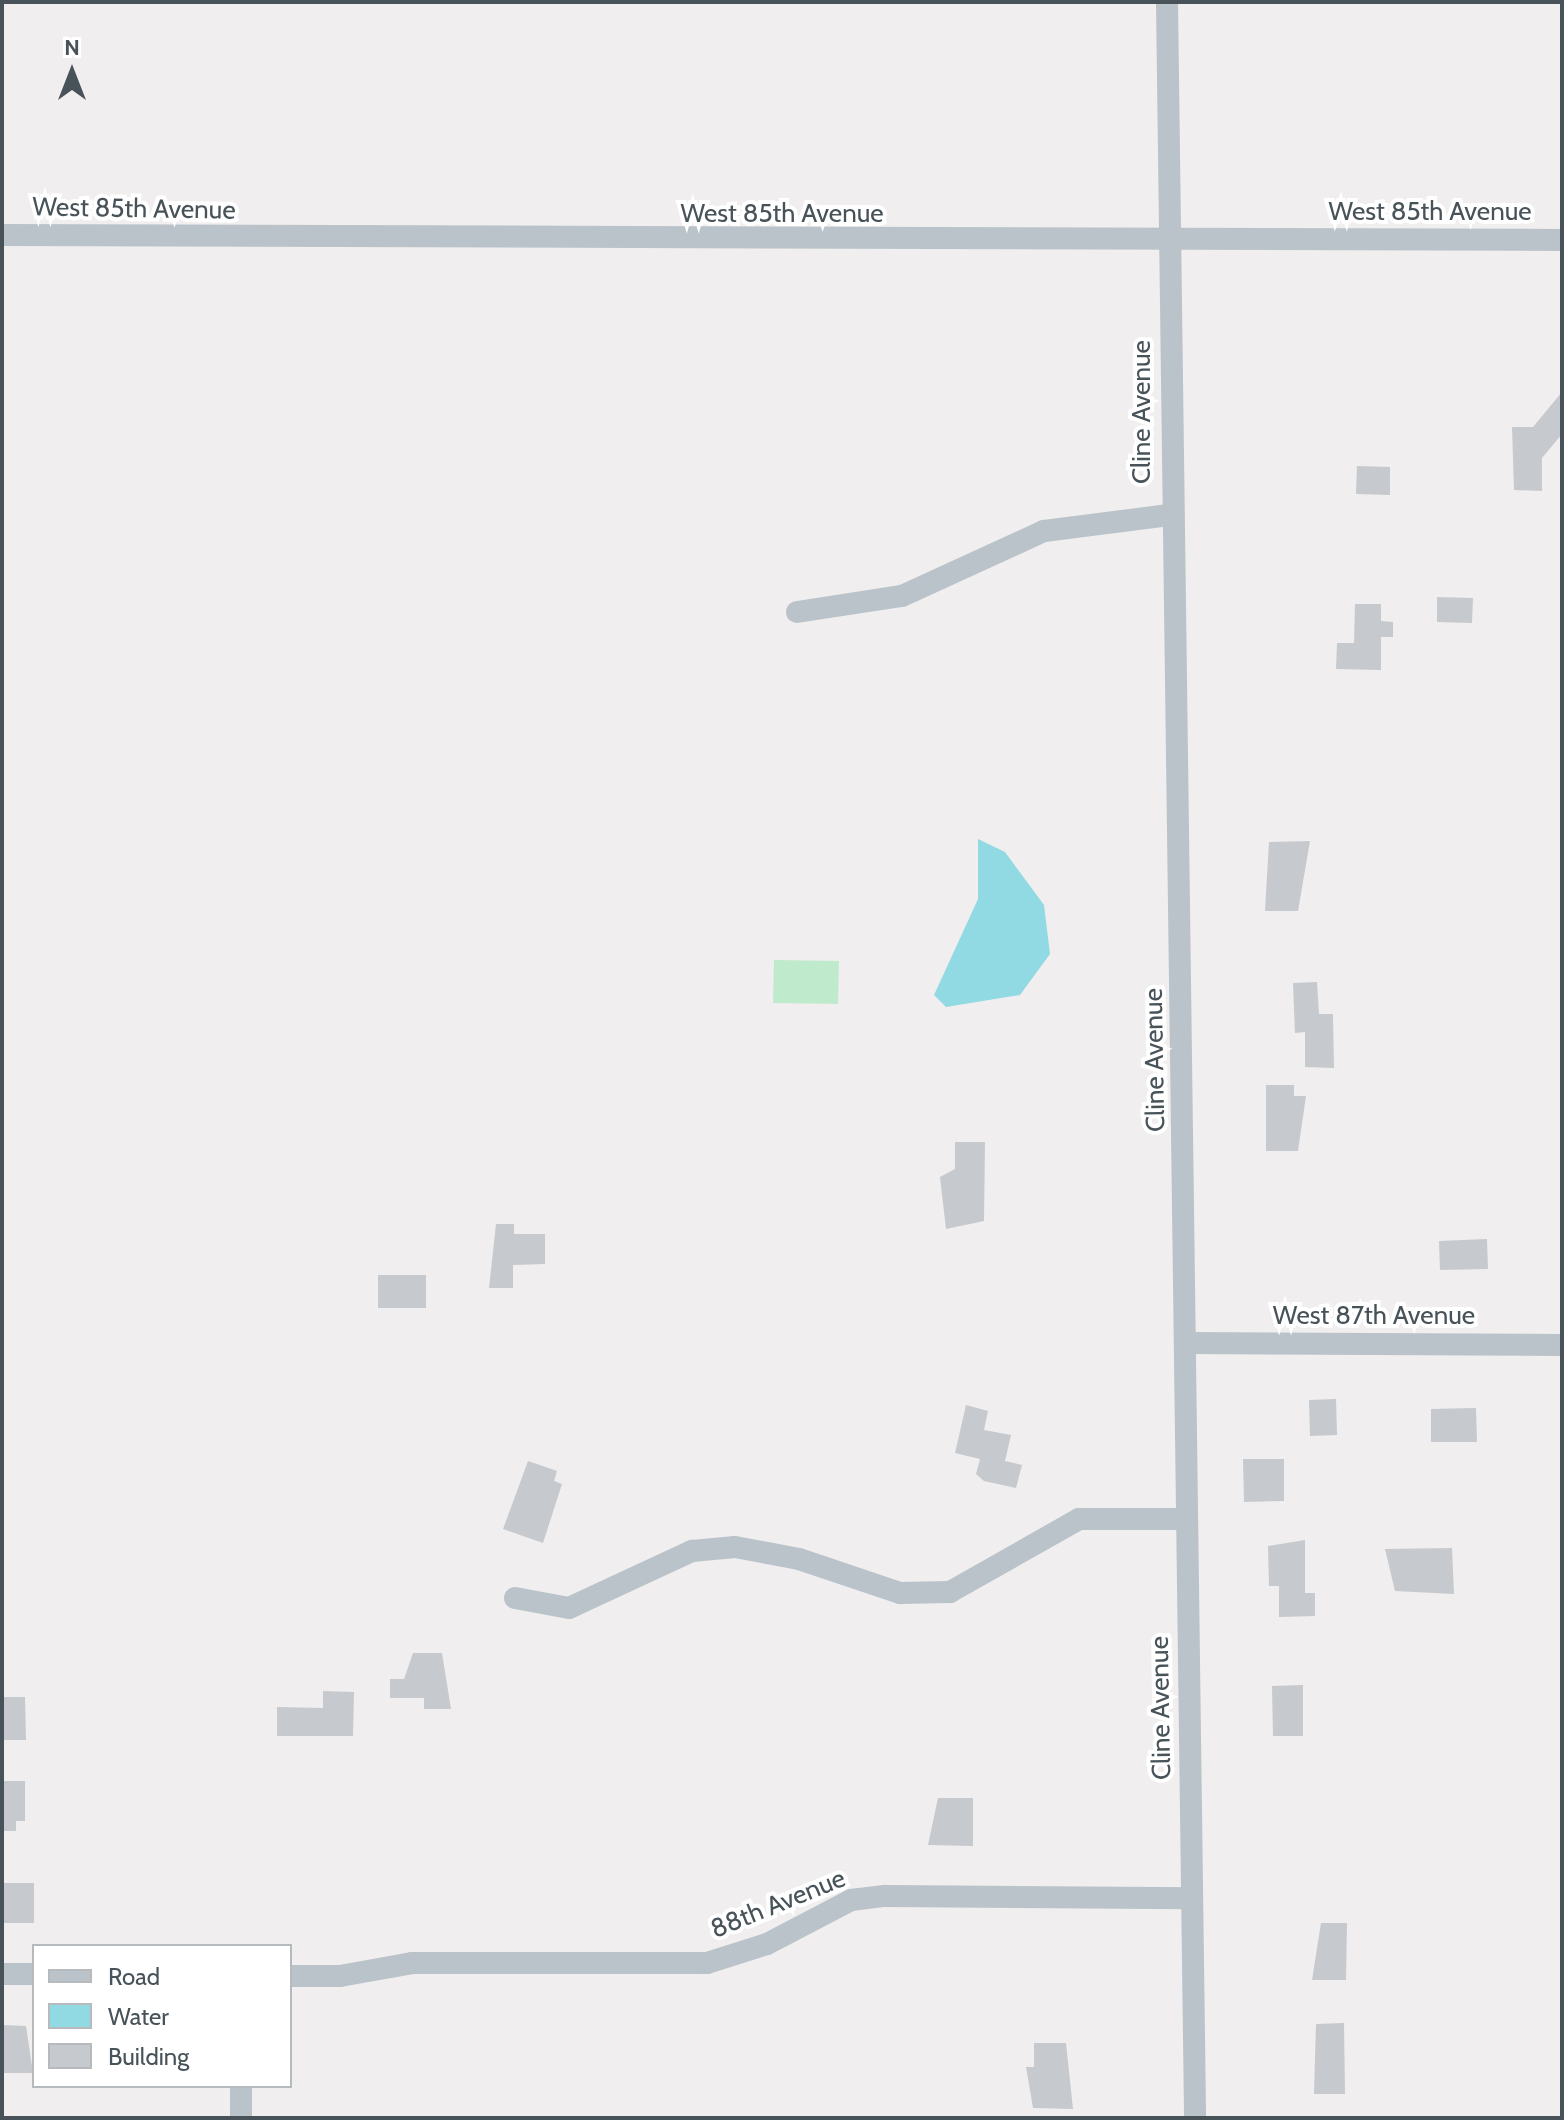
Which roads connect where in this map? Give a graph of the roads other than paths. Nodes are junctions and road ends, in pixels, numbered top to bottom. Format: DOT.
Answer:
graph roads {
  1 [pos="1167,2"];
  2 [pos="2,235"];
  3 [pos="1562,240"];
  4 [pos="1169,243"];
  5 [pos="1169,515"];
  6 [pos="797,612"];
  7 [pos="1186,1343"];
  8 [pos="1562,1345"];
  9 [pos="1186,1519"];
  10 [pos="515,1598"];
  11 [pos="1192,1898"];
  12 [pos="2,1974"];
  13 [pos="32,1974"];
  14 [pos="292,1976"];
  15 [pos="241,2088"];
  16 [pos="241,2118"];
  17 [pos="1195,2118"];
  1 -- 4 [label="street, Cline Avenue"];
  2 -- 4 [label="street, West 85th Avenue"];
  3 -- 4 [label="street, West 85th Avenue"];
  4 -- 5 [label="street, Cline Avenue"];
  5 -- 6 [label="street"];
  5 -- 7 [label="street, Cline Avenue"];
  7 -- 8 [label="street, West 87th Avenue"];
  7 -- 9 [label="street, Cline Avenue"];
  9 -- 10 [label="street"];
  9 -- 11 [label="street, Cline Avenue"];
  11 -- 14 [label="street, 88th Avenue"];
  11 -- 17 [label="street, Cline Avenue"];
  12 -- 13 [label="street"];
  15 -- 16 [label="street"];
}
